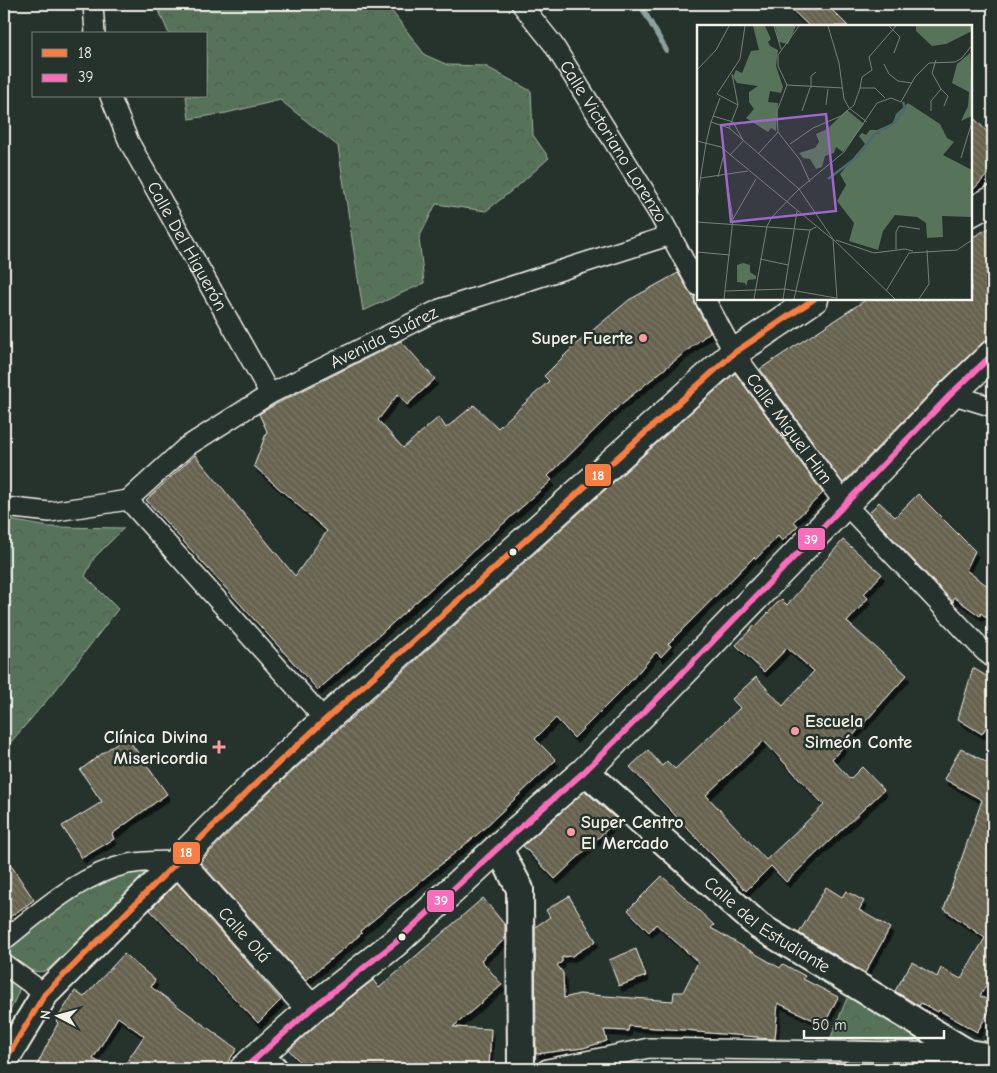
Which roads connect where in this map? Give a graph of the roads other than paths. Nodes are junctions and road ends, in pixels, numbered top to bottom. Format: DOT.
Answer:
graph roads {
  1 [pos="92,4"];
  2 [pos="521,4"];
  3 [pos="95,32"];
  4 [pos="111,98"];
  5 [pos="993,200"];
  6 [pos="972,211"];
  7 [pos="671,235"];
  8 [pos="697,284"];
  9 [pos="706,300"];
  10 [pos="813,300"];
  11 [pos="734,353"];
  12 [pos="993,354"];
  13 [pos="270,394"];
  14 [pos="951,394"];
  15 [pos="993,407"];
  16 [pos="128,500"];
  17 [pos="845,504"];
  18 [pos="4,507"];
  19 [pos="993,658"];
  20 [pos="325,720"];
  21 [pos="585,771"];
  22 [pos="498,847"];
  23 [pos="178,861"];
  24 [pos="4,940"];
  25 [pos="4,964"];
  26 [pos="45,994"];
  27 [pos="311,1009"];
  28 [pos="981,1055"];
  29 [pos="4,1062"];
  30 [pos="257,1067"];
  31 [pos="521,1069"];
  32 [pos="547,1069"];
  1 -- 3 [label="street"];
  2 -- 7 [label="street, Calle Victoriano Lorenzo"];
  4 -- 13 [label="street, Calle Del Higuerón"];
  5 -- 6 [label="main road"];
  7 -- 8 [label="street, Calle Victoriano Lorenzo"];
  7 -- 13 [label="street, Avenida Suárez"];
  9 -- 11 [label="street"];
  10 -- 11 [label="main road"];
  11 -- 17 [label="street, Calle Miguel Him"];
  11 -- 20 [label="main road"];
  12 -- 14 [label="main road"];
  13 -- 16 [label="street, Avenida Suárez"];
  14 -- 15 [label="street"];
  14 -- 17 [label="main road"];
  16 -- 18 [label="street"];
  16 -- 20 [label="street"];
  17 -- 19 [label="street, Calle Miguel Him"];
  17 -- 21 [label="main road"];
  20 -- 23 [label="main road"];
  21 -- 22 [label="main road"];
  21 -- 28 [label="street, Calle del Estudiante"];
  22 -- 27 [label="main road"];
  22 -- 31 [label="street"];
  23 -- 24 [label="street"];
  23 -- 26 [label="street"];
  23 -- 27 [label="main road, Calle Olá"];
  25 -- 26 [label="street"];
  26 -- 29 [label="street"];
  27 -- 30 [label="main road"];
  28 -- 32 [label="street"];
}
